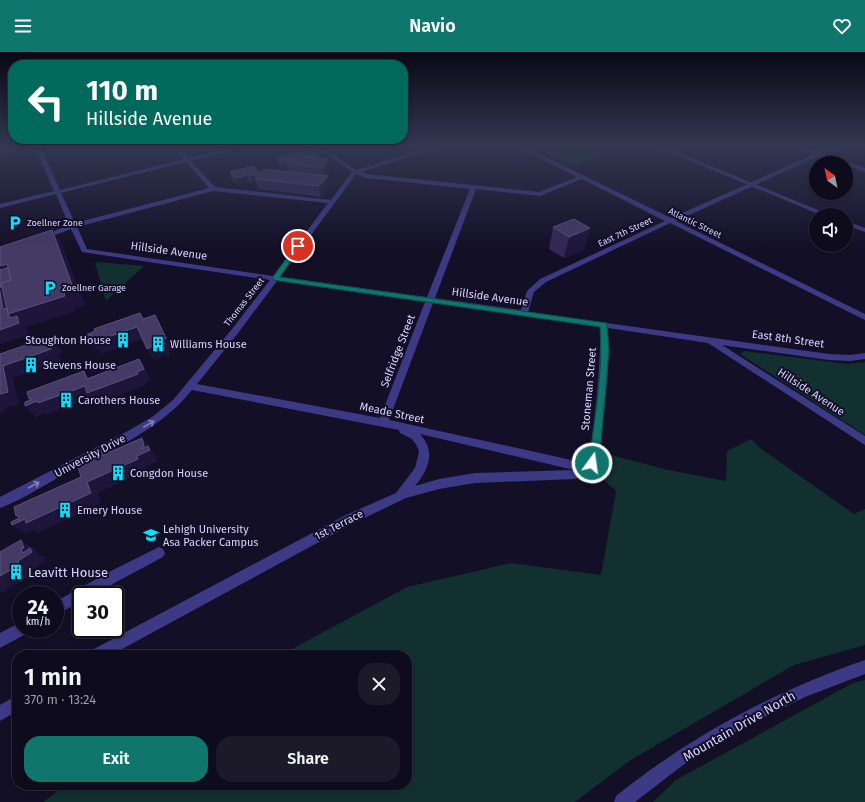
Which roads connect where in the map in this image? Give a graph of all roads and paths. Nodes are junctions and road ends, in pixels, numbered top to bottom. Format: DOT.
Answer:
graph roads {
  1 [pos="53,180"];
  2 [pos="107,180"];
  3 [pos="205,180"];
  4 [pos="349,180"];
  5 [pos="405,180"];
  6 [pos="575,180"];
  7 [pos="589,180"];
  8 [pos="740,180"];
  9 [pos="759,180"];
  10 [pos="750,184"];
  11 [pos="474,187"];
  12 [pos="213,189"];
  13 [pos="58,192"];
  14 [pos="332,202"];
  15 [pos="0,206"];
  16 [pos="810,208"];
  17 [pos="670,221"];
  18 [pos="72,226"];
  19 [pos="853,226"];
  20 [pos="865,230"];
  21 [pos="34,241"];
  22 [pos="275,278"];
  23 [pos="429,300"];
  24 [pos="524,314"];
  25 [pos="865,318"];
  26 [pos="604,325"];
  27 [pos="708,340"];
  28 [pos="865,356"];
  29 [pos="191,386"];
  30 [pos="176,403"];
  31 [pos="383,422"];
  32 [pos="865,441"];
  33 [pos="587,468"];
  34 [pos="397,497"];
  35 [pos="0,503"];
  36 [pos="159,553"];
  37 [pos="64,604"];
  38 [pos="12,634"];
  39 [pos="0,641"];
  40 [pos="106,650"];
  41 [pos="865,667"];
  42 [pos="12,706"];
  43 [pos="0,714"];
  44 [pos="622,802"];
  1 -- 13 [label="street"];
  2 -- 13 [label="street"];
  3 -- 12 [label="street"];
  4 -- 14 [label="street, Thomas Street"];
  5 -- 11 [label="street"];
  6 -- 11 [label="street"];
  7 -- 17 [label="street, Atlantic Street"];
  8 -- 10 [label="street"];
  9 -- 10 [label="street, East 7th Street"];
  10 -- 16 [label="street"];
  10 -- 17 [label="street, East 7th Street"];
  11 -- 23 [label="street, Selfridge Street"];
  12 -- 14 [label="street"];
  12 -- 18 [label="street"];
  13 -- 15 [label="street"];
  13 -- 18 [label="street"];
  14 -- 22 [label="street, Thomas Street"];
  17 -- 24 [label="street, East 7th Street"];
  17 -- 25 [label="street, Atlantic Street"];
  18 -- 21 [label="street"];
  18 -- 22 [label="street, Hillside Avenue"];
  19 -- 20 [label="street"];
  22 -- 23 [label="street, Hillside Avenue"];
  22 -- 29 [label="street, Thomas Street"];
  23 -- 24 [label="street, Hillside Avenue"];
  23 -- 31 [label="street, Selfridge Street"];
  24 -- 26 [label="street, Hillside Avenue"];
  26 -- 27 [label="street, Hillside Avenue"];
  26 -- 33 [label="street, Stoneman Street"];
  27 -- 28 [label="street, East 8th Street"];
  27 -- 32 [label="street, Hillside Avenue"];
  29 -- 30 [label="street, Thomas Street"];
  29 -- 31 [label="street, Meade Street"];
  35 -- 30 [label="street, University Drive, one-way"];
  31 -- 33 [label="street, Meade Street"];
  31 -- 34 [label="street"];
  33 -- 34 [label="street, 1st Terrace"];
  34 -- 40 [label="street, 1st Terrace"];
  36 -- 37 [label="street"];
  38 -- 39 [label="street"];
  41 -- 44 [label="street, Mountain Drive North"];
  42 -- 43 [label="street"];
}
